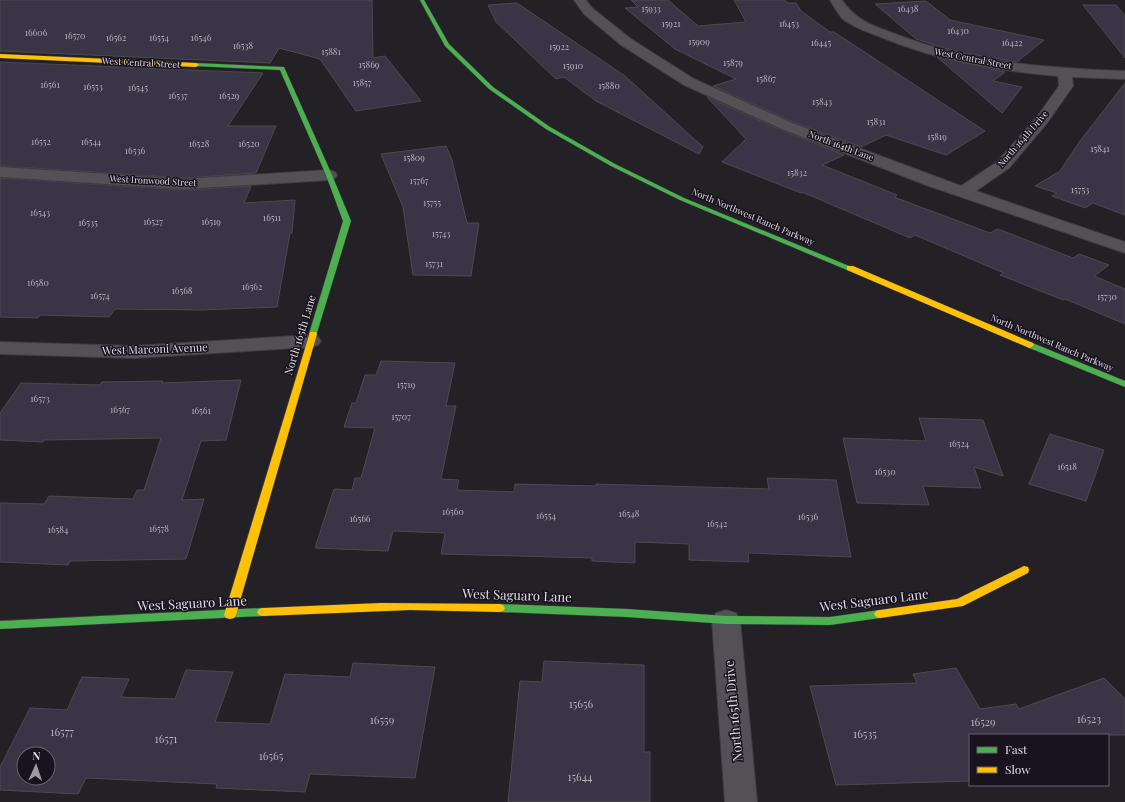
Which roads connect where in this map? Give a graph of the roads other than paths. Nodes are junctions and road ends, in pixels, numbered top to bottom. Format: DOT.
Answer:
graph roads {
  1 [pos="422,0"];
  2 [pos="580,0"];
  3 [pos="836,0"];
  4 [pos="0,56"];
  5 [pos="282,68"];
  6 [pos="1065,73"];
  7 [pos="1125,75"];
  8 [pos="0,172"];
  9 [pos="329,175"];
  10 [pos="963,192"];
  11 [pos="1125,248"];
  12 [pos="311,341"];
  13 [pos="0,348"];
  14 [pos="1125,384"];
  15 [pos="1024,570"];
  16 [pos="230,614"];
  17 [pos="726,620"];
  18 [pos="0,624"];
  19 [pos="741,802"];
  1 -- 14 [label="street, North Northwest Ranch Parkway"];
  2 -- 10 [label="street, North 164th Lane"];
  3 -- 6 [label="street, West Central Street"];
  4 -- 5 [label="street, West Central Street"];
  5 -- 9 [label="street, North 165th Lane"];
  6 -- 7 [label="street, West Central Street"];
  6 -- 10 [label="street, North 164th Drive"];
  8 -- 9 [label="street, West Ironwood Street"];
  9 -- 12 [label="street, North 165th Lane"];
  10 -- 11 [label="street, North 164th Lane"];
  12 -- 13 [label="street, West Marconi Avenue"];
  12 -- 16 [label="street, North 165th Lane"];
  15 -- 17 [label="street, West Saguaro Lane"];
  16 -- 17 [label="street, West Saguaro Lane"];
  16 -- 18 [label="street, West Saguaro Lane"];
  17 -- 19 [label="street, North 165th Drive"];
}
